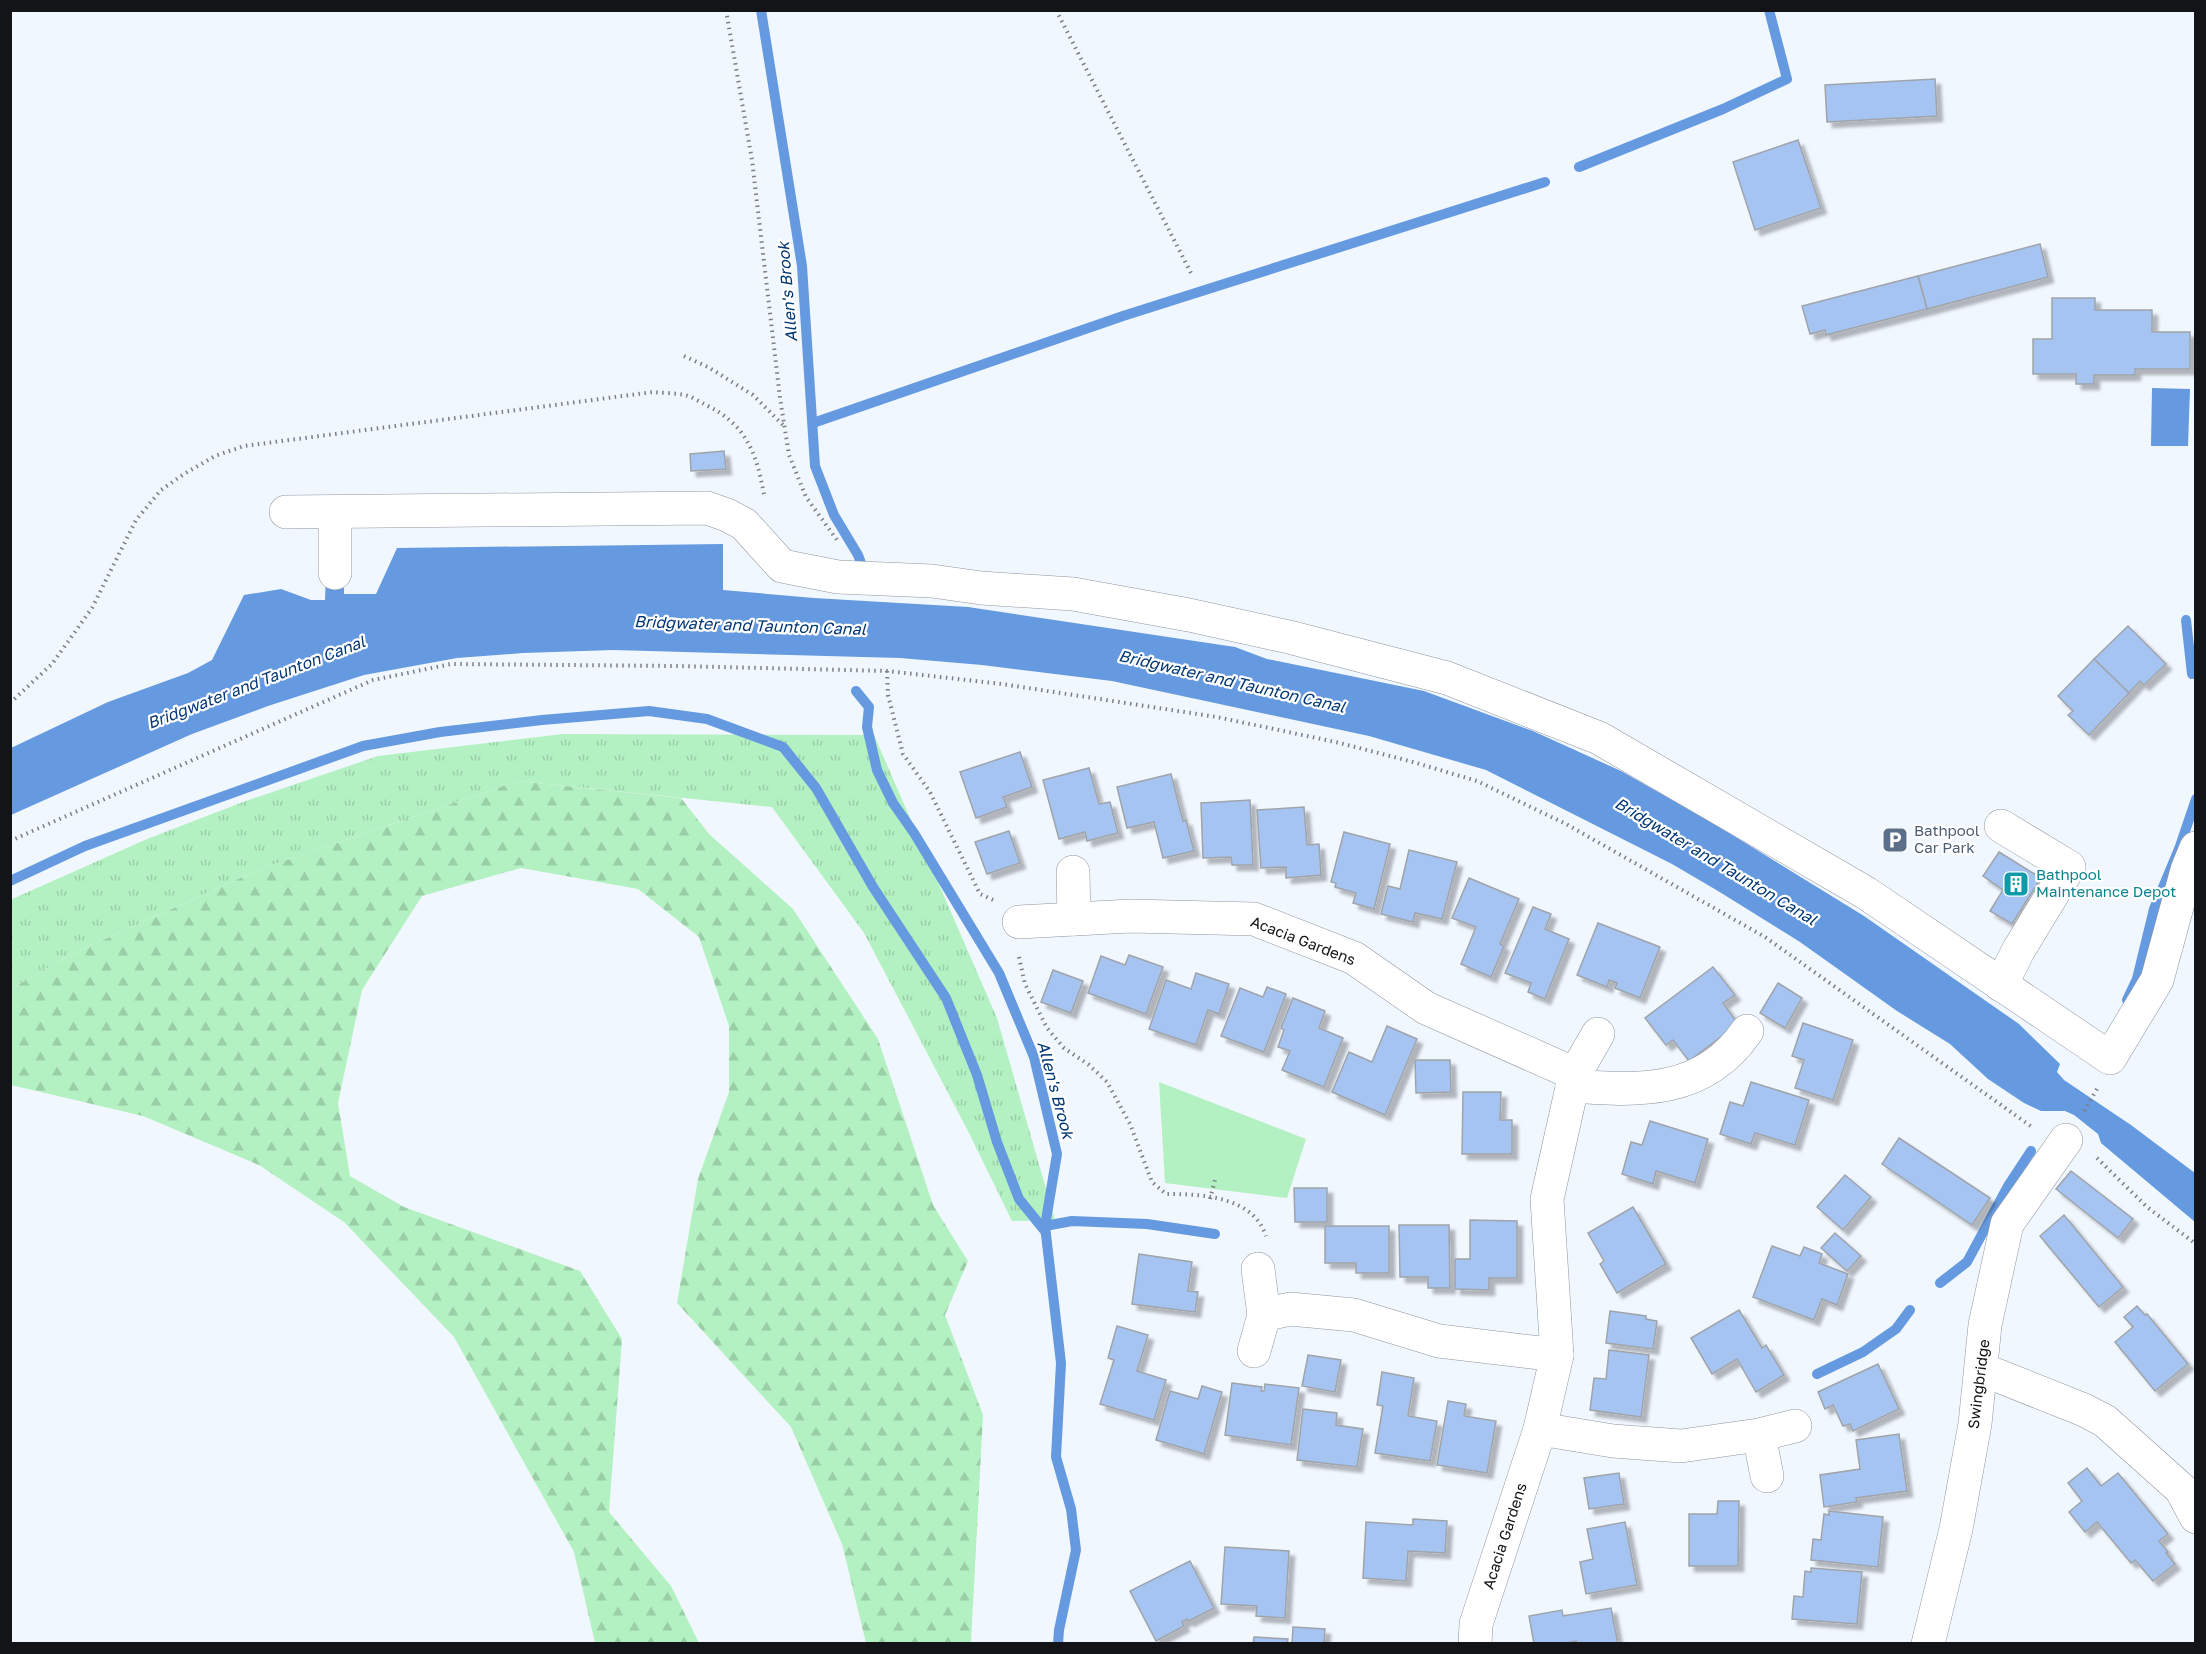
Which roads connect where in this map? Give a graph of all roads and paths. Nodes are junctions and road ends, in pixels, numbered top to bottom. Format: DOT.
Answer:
graph roads {
  1 [pos="726,10"];
  2 [pos="1056,10"];
  3 [pos="1192,275"];
  4 [pos="684,356"];
  5 [pos="785,428"];
  6 [pos="286,512"];
  7 [pos="335,512"];
  8 [pos="335,573"];
  9 [pos="853,577"];
  10 [pos="887,671"];
  11 [pos="2001,825"];
  12 [pos="10,841"];
  13 [pos="2196,848"];
  14 [pos="1073,872"];
  15 [pos="1074,919"];
  16 [pos="1019,922"];
  17 [pos="2001,985"];
  18 [pos="1748,1031"];
  19 [pos="1598,1034"];
  20 [pos="2104,1072"];
  21 [pos="1574,1080"];
  22 [pos="2074,1128"];
  23 [pos="1216,1176"];
  24 [pos="1210,1198"];
  25 [pos="2196,1244"];
  26 [pos="1258,1269"];
  27 [pos="1264,1315"];
  28 [pos="1254,1351"];
  29 [pos="1557,1354"];
  30 [pos="1981,1370"];
  31 [pos="1795,1426"];
  32 [pos="1540,1428"];
  33 [pos="1759,1435"];
  34 [pos="1767,1476"];
  35 [pos="2196,1517"];
  36 [pos="1475,1644"];
  37 [pos="1928,1644"];
  1 -- 5 [label="path"];
  2 -- 3 [label="path"];
  4 -- 5 [label="path"];
  5 -- 9 [label="path"];
  6 -- 7 [label="street"];
  7 -- 8 [label="street"];
  7 -- 9 [label="street"];
  9 -- 17 [label="street"];
  10 -- 12 [label="path"];
  10 -- 16 [label="path"];
  10 -- 22 [label="path"];
  11 -- 17 [label="street"];
  13 -- 20 [label="street"];
  14 -- 15 [label="street"];
  15 -- 16 [label="street, Acacia Gardens"];
  15 -- 21 [label="street, Acacia Gardens"];
  16 -- 24 [label="path"];
  17 -- 20 [label="street"];
  18 -- 21 [label="street"];
  19 -- 21 [label="street, Acacia Gardens"];
  20 -- 22 [label="path"];
  21 -- 29 [label="street, Acacia Gardens"];
  22 -- 25 [label="path"];
  22 -- 30 [label="street, Swingbridge"];
  23 -- 24 [label="path"];
  24 -- 26 [label="path"];
  26 -- 27 [label="street"];
  27 -- 28 [label="street"];
  27 -- 29 [label="street"];
  29 -- 32 [label="street, Acacia Gardens"];
  30 -- 35 [label="street"];
  30 -- 37 [label="street, Swingbridge"];
  31 -- 33 [label="street"];
  32 -- 33 [label="street"];
  32 -- 36 [label="street, Acacia Gardens"];
  33 -- 34 [label="street"];
}
